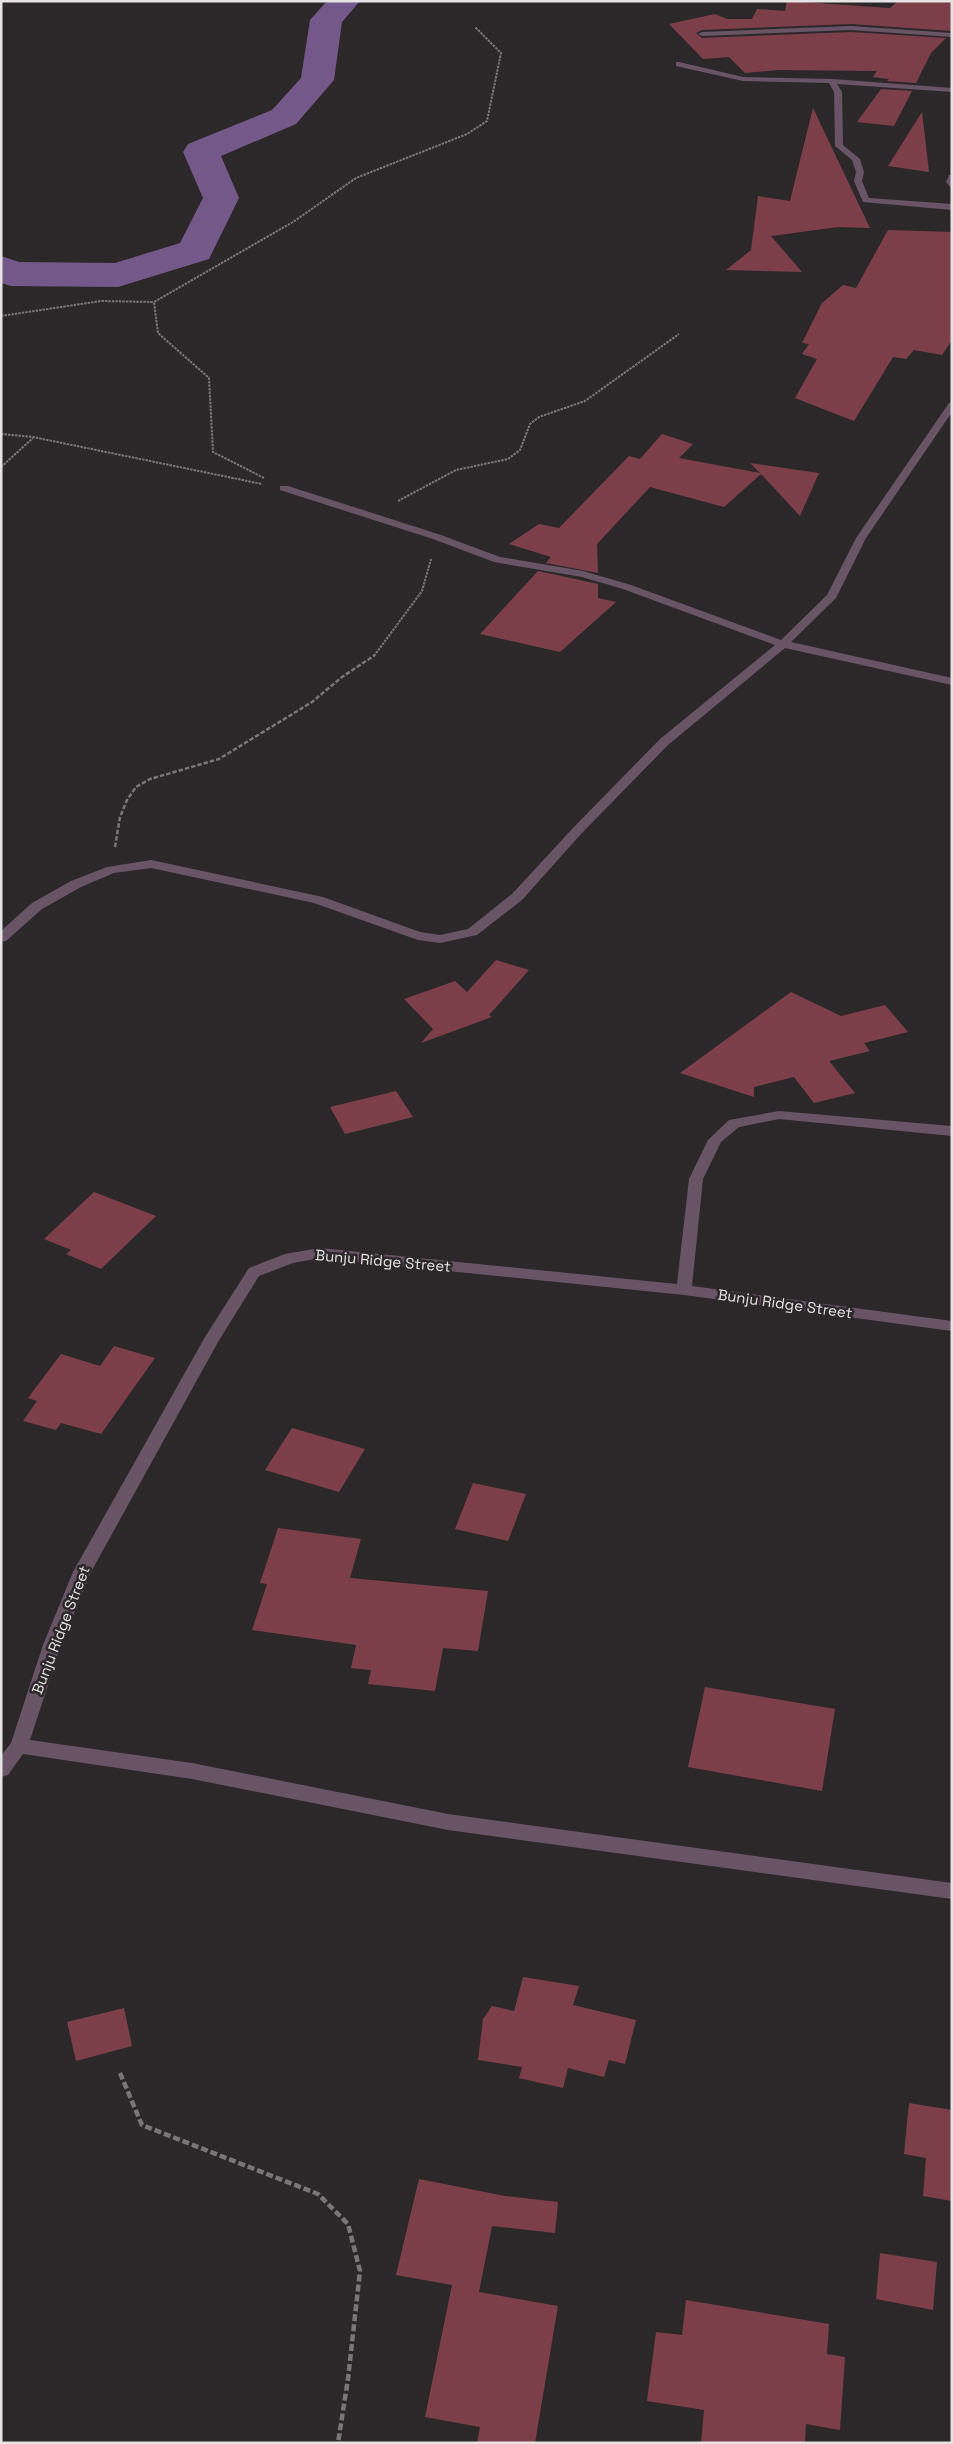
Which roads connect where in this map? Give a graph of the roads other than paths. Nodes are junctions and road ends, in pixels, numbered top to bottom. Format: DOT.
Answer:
graph roads {
  1 [pos="702,34"];
  2 [pos="952,35"];
  3 [pos="679,64"];
  4 [pos="832,80"];
  5 [pos="952,90"];
  6 [pos="952,177"];
  7 [pos="952,187"];
  8 [pos="952,207"];
  9 [pos="952,405"];
  10 [pos="284,488"];
  11 [pos="783,644"];
  12 [pos="952,682"];
  13 [pos="1,938"];
  14 [pos="952,1130"];
  15 [pos="684,1290"];
  16 [pos="952,1326"];
  17 [pos="18,1746"];
  18 [pos="1,1770"];
  19 [pos="952,1891"];
  1 -- 2 [label="street"];
  3 -- 4 [label="street"];
  4 -- 5 [label="street"];
  4 -- 8 [label="street"];
  6 -- 7 [label="street"];
  9 -- 11 [label="street"];
  10 -- 11 [label="street"];
  11 -- 12 [label="street"];
  11 -- 13 [label="street"];
  14 -- 15 [label="street"];
  15 -- 16 [label="street, Bunju Ridge Street"];
  15 -- 17 [label="street, Bunju Ridge Street"];
  17 -- 18 [label="street, Bunju Ridge Street"];
  17 -- 19 [label="street"];
}
